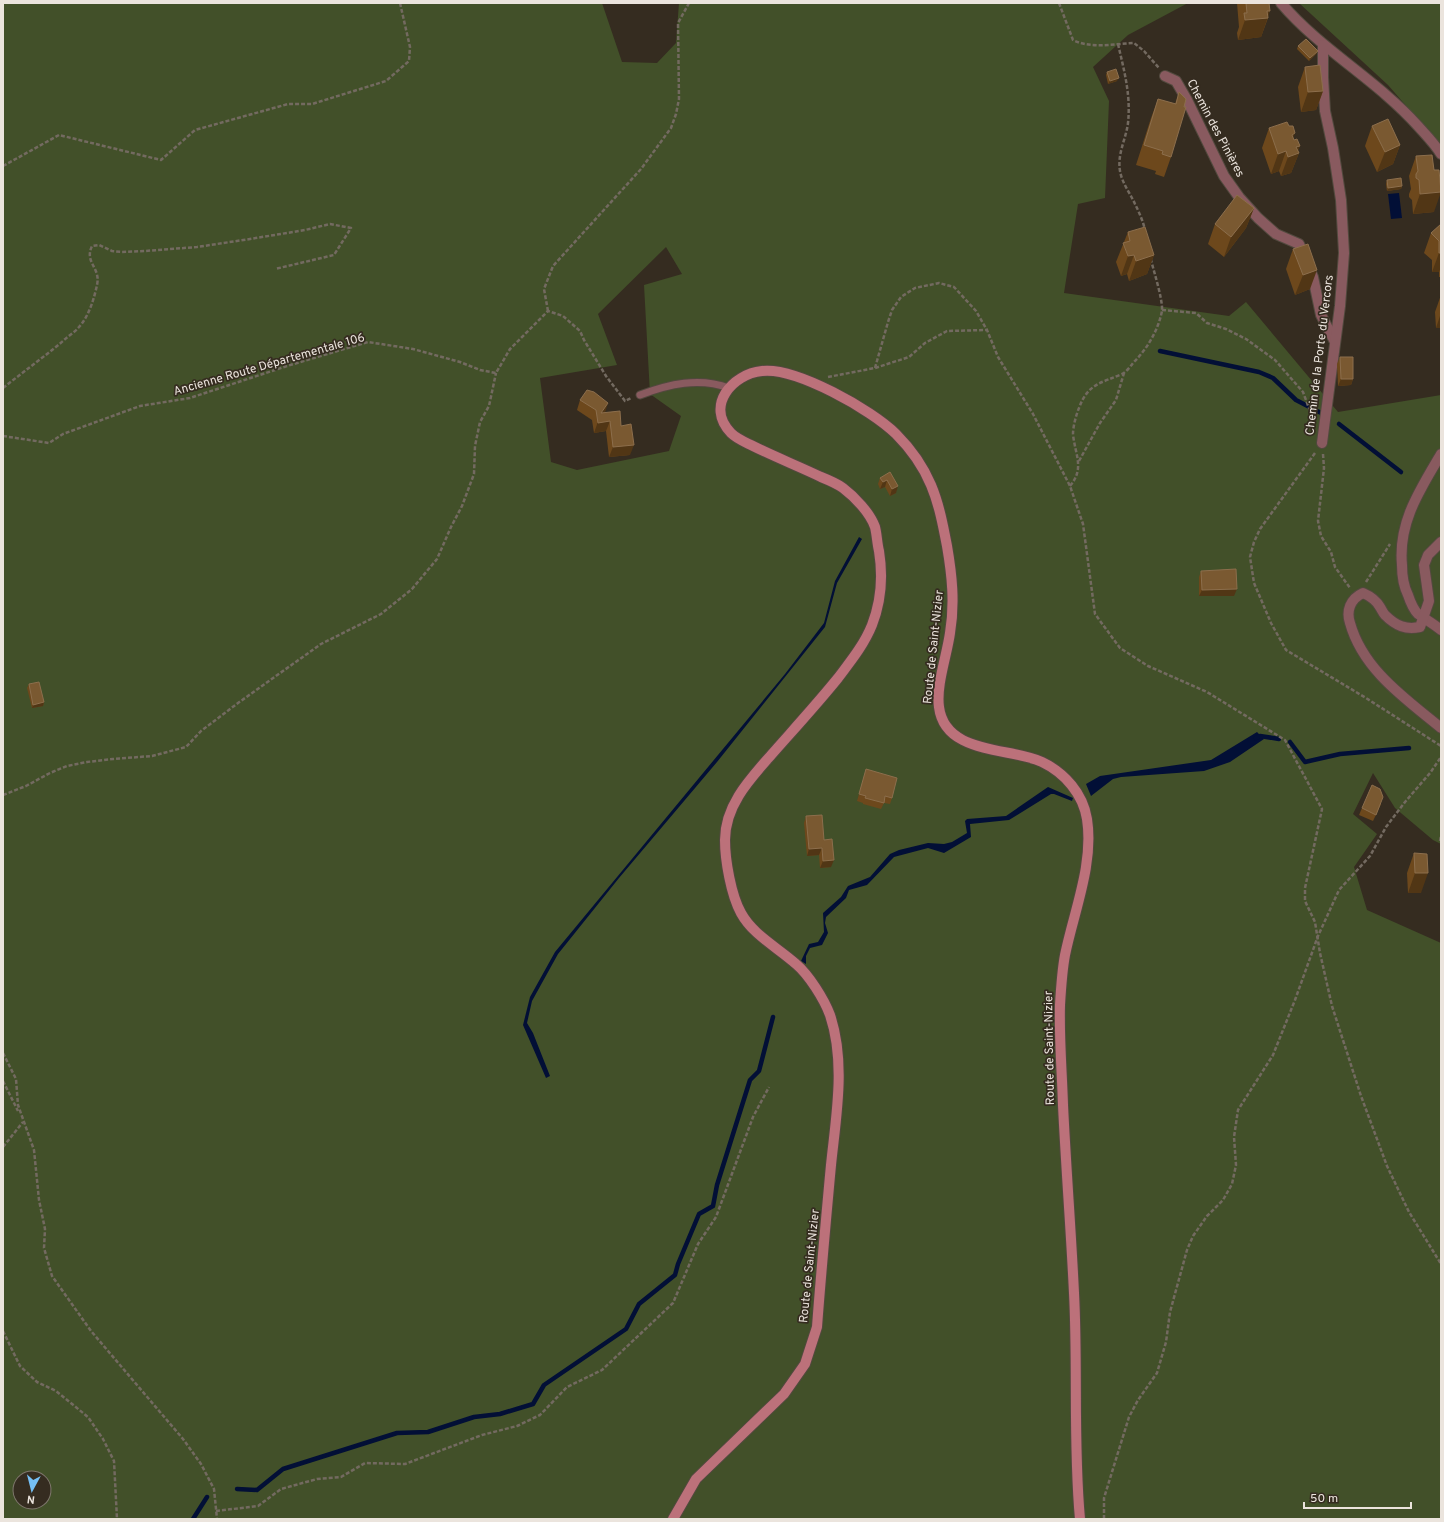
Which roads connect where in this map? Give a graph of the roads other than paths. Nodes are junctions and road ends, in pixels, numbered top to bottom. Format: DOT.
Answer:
graph roads {
  1 [pos="1281,3"];
  2 [pos="1323,45"];
  3 [pos="1165,76"];
  4 [pos="1441,154"];
  5 [pos="1335,342"];
  6 [pos="729,388"];
  7 [pos="640,395"];
  8 [pos="1322,443"];
  9 [pos="1441,454"];
  10 [pos="1441,542"];
  11 [pos="1424,617"];
  12 [pos="1441,630"];
  13 [pos="1441,728"];
  14 [pos="673,1519"];
  15 [pos="1080,1519"];
  1 -- 2 [label="street"];
  2 -- 4 [label="street"];
  2 -- 5 [label="street, Chemin de la Porte du Vercors"];
  3 -- 5 [label="street, Chemin des Pinières"];
  5 -- 8 [label="street, Chemin de la Porte du Vercors"];
  6 -- 7 [label="lane"];
  6 -- 14 [label="main road, Route de Saint-Nizier"];
  6 -- 15 [label="main road, Route de Saint-Nizier"];
  9 -- 11 [label="street"];
  10 -- 11 [label="street"];
  11 -- 12 [label="street"];
  11 -- 13 [label="street"];
}
